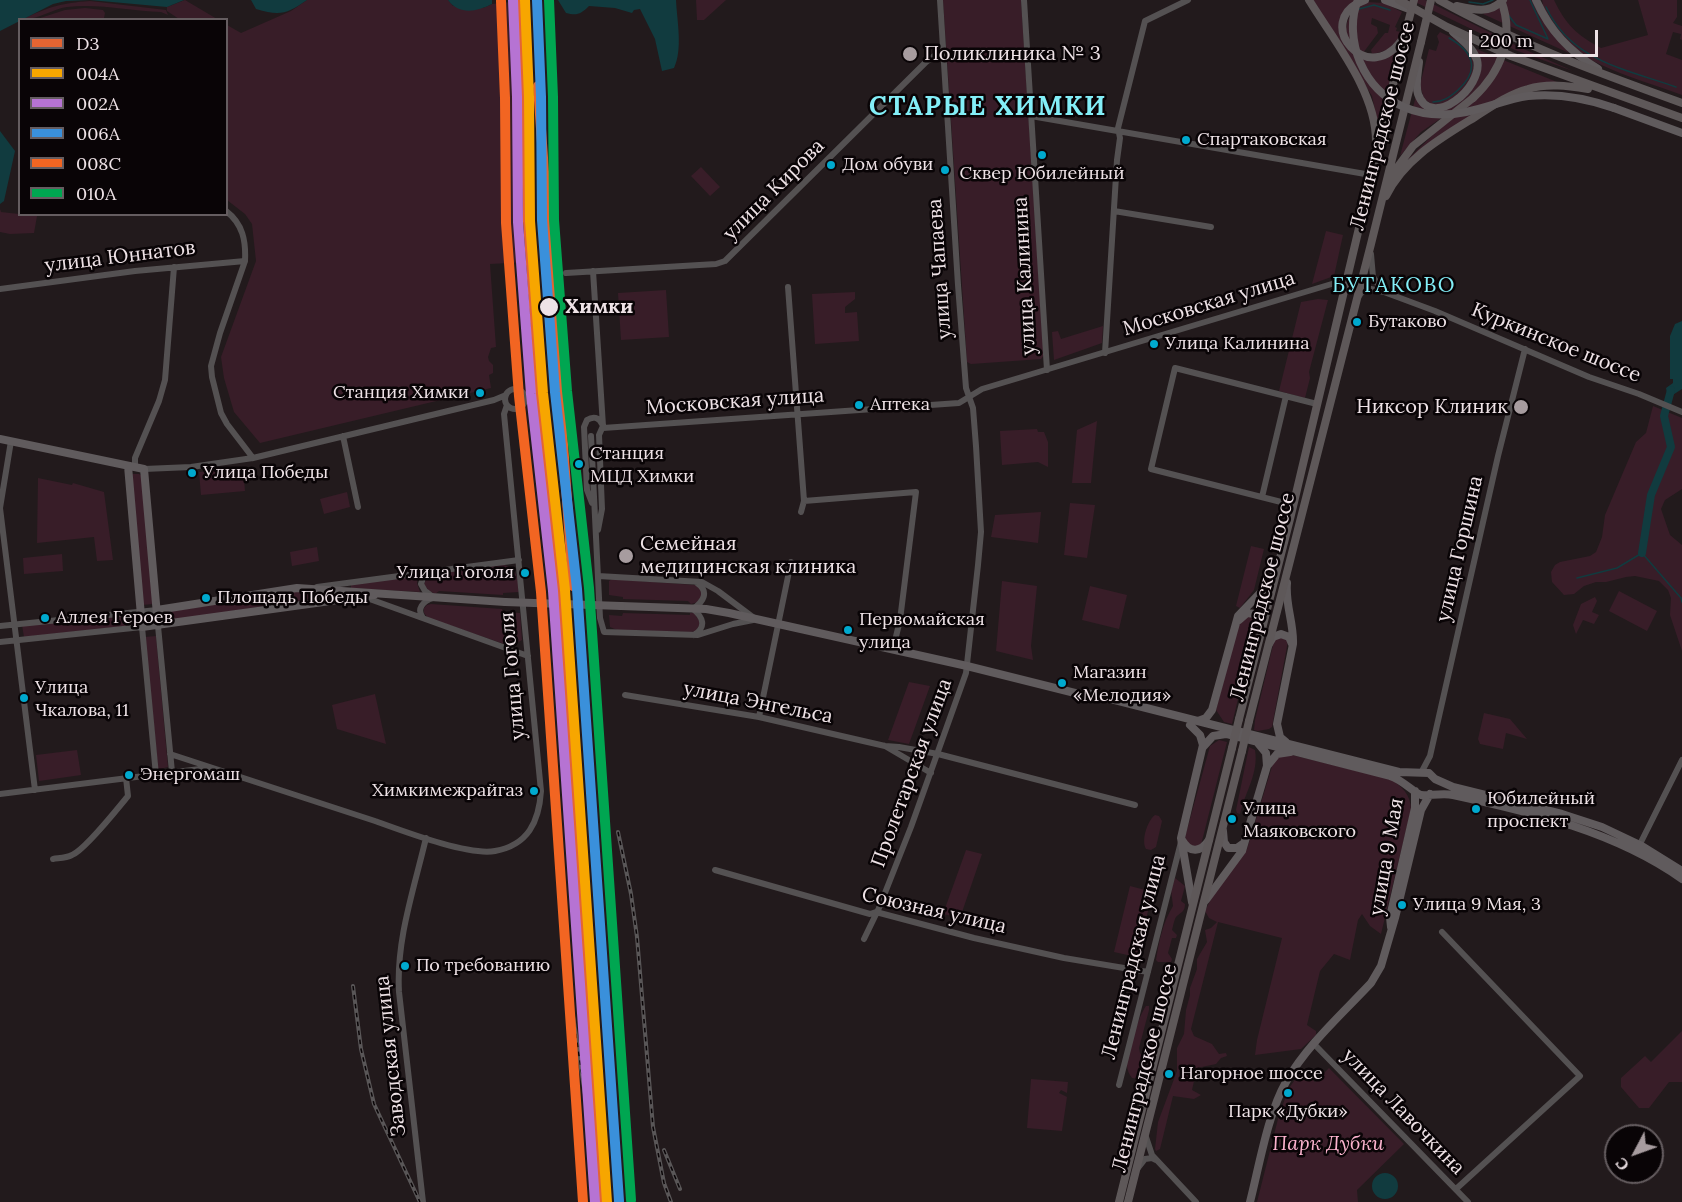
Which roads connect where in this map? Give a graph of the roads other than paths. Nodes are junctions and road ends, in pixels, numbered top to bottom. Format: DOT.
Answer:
graph roads {
  1 [pos="940,0"];
  2 [pos="1024,0"];
  3 [pos="1188,0"];
  4 [pos="1309,0"];
  5 [pos="1358,0"];
  6 [pos="1365,0"];
  7 [pos="1386,0"];
  8 [pos="1399,0"];
  9 [pos="1414,0"];
  10 [pos="1431,0"];
  11 [pos="1502,0"];
  12 [pos="1536,0"];
  13 [pos="1442,2"];
  14 [pos="1425,15"];
  15 [pos="1447,27"];
  16 [pos="1405,34"];
  17 [pos="1421,42"];
  18 [pos="943,56"];
  19 [pos="1609,77"];
  20 [pos="1620,96"];
  21 [pos="1679,101"];
  22 [pos="1031,116"];
  23 [pos="1682,118"];
  24 [pos="1119,131"];
  25 [pos="1682,132"];
  26 [pos="1374,162"];
  27 [pos="1371,175"];
  28 [pos="1384,190"];
  29 [pos="1380,210"];
  30 [pos="1114,211"];
  31 [pos="228,213"];
  32 [pos="1211,227"];
  33 [pos="1371,244"];
  34 [pos="245,261"];
  35 [pos="174,267"];
  36 [pos="593,271"];
  37 [pos="566,273"];
  38 [pos="789,286"];
  39 [pos="1345,287"];
  40 [pos="0,289"];
  41 [pos="1384,291"];
  42 [pos="1356,302"];
  43 [pos="1525,349"];
  44 [pos="1105,352"];
  45 [pos="1045,371"];
  46 [pos="967,396"];
  47 [pos="1286,396"];
  48 [pos="1317,404"];
  49 [pos="1679,411"];
  50 [pos="797,415"];
  51 [pos="584,429"];
  52 [pos="602,429"];
  53 [pos="343,436"];
  54 [pos="591,436"];
  55 [pos="0,439"];
  56 [pos="11,441"];
  57 [pos="253,458"];
  58 [pos="131,467"];
  59 [pos="144,469"];
  60 [pos="1262,497"];
  61 [pos="804,501"];
  62 [pos="1293,505"];
  63 [pos="358,507"];
  64 [pos="595,509"];
  65 [pos="801,512"];
  66 [pos="596,536"];
  67 [pos="519,560"];
  68 [pos="791,562"];
  69 [pos="1283,566"];
  70 [pos="433,571"];
  71 [pos="598,576"];
  72 [pos="694,582"];
  73 [pos="312,588"];
  74 [pos="374,595"];
  75 [pos="360,596"];
  76 [pos="438,598"];
  77 [pos="693,609"];
  78 [pos="157,610"];
  79 [pos="141,612"];
  80 [pos="424,619"];
  81 [pos="757,620"];
  82 [pos="15,624"];
  83 [pos="778,624"];
  84 [pos="0,626"];
  85 [pos="158,626"];
  86 [pos="1235,626"];
  87 [pos="142,627"];
  88 [pos="693,635"];
  89 [pos="1261,637"];
  90 [pos="17,640"];
  91 [pos="0,642"];
  92 [pos="1268,645"];
  93 [pos="893,649"];
  94 [pos="1292,651"];
  95 [pos="528,656"];
  96 [pos="967,666"];
  97 [pos="626,695"];
  98 [pos="1212,710"];
  99 [pos="759,717"];
  100 [pos="1193,723"];
  101 [pos="1277,724"];
  102 [pos="1224,731"];
  103 [pos="1256,739"];
  104 [pos="885,746"];
  105 [pos="1203,747"];
  106 [pos="1292,748"];
  107 [pos="170,754"];
  108 [pos="938,754"];
  109 [pos="1430,756"];
  110 [pos="1682,760"];
  111 [pos="1267,766"];
  112 [pos="211,768"];
  113 [pos="172,772"];
  114 [pos="931,773"];
  115 [pos="1419,773"];
  116 [pos="156,775"];
  117 [pos="1433,777"];
  118 [pos="126,778"];
  119 [pos="35,790"];
  120 [pos="1415,790"];
  121 [pos="0,794"];
  122 [pos="1430,794"];
  123 [pos="1135,805"];
  124 [pos="1223,824"];
  125 [pos="1211,836"];
  126 [pos="426,838"];
  127 [pos="1245,842"];
  128 [pos="1638,848"];
  129 [pos="1182,850"];
  130 [pos="53,859"];
  131 [pos="715,870"];
  132 [pos="1187,871"];
  133 [pos="1682,871"];
  134 [pos="1172,872"];
  135 [pos="1682,879"];
  136 [pos="1202,906"];
  137 [pos="876,912"];
  138 [pos="1192,913"];
  139 [pos="1391,928"];
  140 [pos="1442,932"];
  141 [pos="864,939"];
  142 [pos="1148,972"];
  143 [pos="1315,1045"];
  144 [pos="1119,1085"];
  145 [pos="1146,1133"];
  146 [pos="1156,1160"];
  147 [pos="1134,1177"];
  148 [pos="1456,1189"];
  149 [pos="423,1202"];
  150 [pos="1119,1202"];
  151 [pos="1128,1202"];
  152 [pos="1196,1202"];
  153 [pos="1250,1202"];
  154 [pos="1468,1202"];
  1 -- 18 [label="street, улица Чапаева"];
  2 -- 22 [label="street, улица Калинина"];
  3 -- 24 [label="street"];
  4 -- 26 [label="highway"];
  5 -- 25 [label="main road, bridge"];
  6 -- 16 [label="main road"];
  7 -- 14 [label="main road"];
  8 -- 14 [label="highway"];
  9 -- 16 [label="highway, Ленинградское шоссе, bridge"];
  10 -- 17 [label="highway, Ленинградское шоссе, bridge"];
  11 -- 13 [label="highway"];
  11 -- 28 [label="highway, bridge"];
  12 -- 19 [label="main road"];
  13 -- 19 [label="highway"];
  14 -- 15 [label="highway"];
  15 -- 17 [label="main road"];
  15 -- 20 [label="highway"];
  16 -- 26 [label="highway, Ленинградское шоссе"];
  17 -- 28 [label="highway, Ленинградское шоссе"];
  18 -- 36 [label="street, улица Кирова"];
  18 -- 46 [label="street, улица Чапаева"];
  19 -- 21 [label="highway"];
  20 -- 23 [label="highway"];
  20 -- 29 [label="highway"];
  22 -- 24 [label="street"];
  22 -- 45 [label="street, улица Калинина"];
  24 -- 27 [label="street"];
  24 -- 30 [label="street"];
  26 -- 27 [label="highway, Ленинградское шоссе"];
  27 -- 39 [label="highway, Ленинградское шоссе"];
  28 -- 29 [label="highway, Ленинградское шоссе"];
  29 -- 33 [label="highway, Ленинградское шоссе"];
  30 -- 32 [label="street"];
  30 -- 44 [label="street"];
  31 -- 34 [label="street"];
  33 -- 41 [label="street"];
  33 -- 42 [label="highway, Ленинградское шоссе"];
  34 -- 35 [label="street, улица Юннатов"];
  34 -- 57 [label="street"];
  35 -- 40 [label="street, улица Юннатов"];
  35 -- 58 [label="street"];
  36 -- 37 [label="street, улица Кирова"];
  36 -- 52 [label="street"];
  38 -- 50 [label="street"];
  39 -- 44 [label="street, Московская улица"];
  39 -- 48 [label="highway, Ленинградское шоссе"];
  41 -- 42 [label="street"];
  41 -- 43 [label="street, Куркинское шоссе"];
  42 -- 69 [label="highway, Ленинградское шоссе"];
  43 -- 49 [label="street, Куркинское шоссе"];
  43 -- 109 [label="street, улица Горшина"];
  44 -- 45 [label="street, Московская улица"];
  45 -- 46 [label="street, Московская улица"];
  46 -- 50 [label="street, Московская улица"];
  46 -- 96 [label="street, Пролетарская улица"];
  47 -- 48 [label="street"];
  47 -- 60 [label="street"];
  47 -- 60 [label="street"];
  48 -- 62 [label="highway, Ленинградское шоссе"];
  50 -- 52 [label="street, Московская улица"];
  50 -- 61 [label="street"];
  51 -- 52 [label="street"];
  51 -- 54 [label="street"];
  51 -- 64 [label="street"];
  52 -- 54 [label="street"];
  52 -- 66 [label="street"];
  53 -- 57 [label="street"];
  53 -- 63 [label="street"];
  53 -- 67 [label="street, улица Гоголя"];
  54 -- 64 [label="street"];
  55 -- 56 [label="main road"];
  56 -- 58 [label="main road"];
  56 -- 82 [label="street"];
  57 -- 59 [label="street"];
  58 -- 59 [label="main road"];
  58 -- 79 [label="main road"];
  59 -- 78 [label="main road"];
  60 -- 62 [label="street"];
  61 -- 65 [label="street"];
  61 -- 93 [label="street"];
  62 -- 69 [label="highway, Ленинградское шоссе"];
  64 -- 66 [label="street"];
  66 -- 71 [label="street"];
  67 -- 70 [label="street"];
  67 -- 95 [label="street, улица Гоголя"];
  68 -- 83 [label="street"];
  69 -- 86 [label="main road"];
  69 -- 89 [label="highway, Ленинградское шоссе"];
  69 -- 92 [label="highway, Ленинградское шоссе"];
  69 -- 94 [label="main road"];
  70 -- 73 [label="street"];
  70 -- 76 [label="street"];
  71 -- 72 [label="street"];
  71 -- 88 [label="street"];
  72 -- 77 [label="street"];
  72 -- 81 [label="street"];
  73 -- 74 [label="main road"];
  73 -- 78 [label="main road"];
  74 -- 75 [label="main road"];
  74 -- 76 [label="main road"];
  75 -- 80 [label="street"];
  75 -- 85 [label="main road"];
  76 -- 77 [label="main road, bridge"];
  76 -- 80 [label="street"];
  77 -- 81 [label="main road"];
  77 -- 88 [label="street"];
  78 -- 79 [label="street"];
  78 -- 85 [label="main road"];
  79 -- 82 [label="street"];
  79 -- 87 [label="main road"];
  80 -- 95 [label="street"];
  81 -- 83 [label="main road"];
  81 -- 88 [label="street"];
  82 -- 84 [label="street"];
  82 -- 90 [label="street"];
  83 -- 93 [label="main road"];
  83 -- 99 [label="street"];
  85 -- 87 [label="main road"];
  85 -- 107 [label="street"];
  86 -- 89 [label="main road"];
  86 -- 98 [label="main road"];
  87 -- 90 [label="street"];
  87 -- 116 [label="street"];
  89 -- 125 [label="highway, Ленинградское шоссе, bridge"];
  90 -- 91 [label="street"];
  90 -- 119 [label="street"];
  92 -- 94 [label="main road"];
  92 -- 124 [label="highway, Ленинградское шоссе, bridge"];
  93 -- 96 [label="main road"];
  94 -- 101 [label="main road"];
  95 -- 126 [label="street, улица Гоголя"];
  96 -- 100 [label="main road"];
  96 -- 108 [label="street, Пролетарская улица"];
  97 -- 99 [label="street, улица Энгельса"];
  98 -- 100 [label="main road"];
  98 -- 102 [label="main road"];
  99 -- 104 [label="street, улица Энгельса"];
  100 -- 102 [label="main road"];
  100 -- 105 [label="main road"];
  101 -- 103 [label="main road"];
  101 -- 106 [label="main road"];
  102 -- 103 [label="main road"];
  102 -- 105 [label="main road"];
  103 -- 106 [label="main road"];
  103 -- 111 [label="main road"];
  104 -- 108 [label="street, улица Энгельса"];
  104 -- 114 [label="street, улица Энгельса"];
  105 -- 129 [label="main road"];
  106 -- 111 [label="main road"];
  106 -- 115 [label="main road"];
  106 -- 120 [label="main road"];
  107 -- 112 [label="street, улица Гоголя"];
  107 -- 113 [label="street"];
  108 -- 114 [label="street, Пролетарская улица"];
  108 -- 123 [label="street, улица Энгельса"];
  109 -- 115 [label="street, улица Горшина"];
  109 -- 117 [label="street, улица Горшина"];
  110 -- 128 [label="street"];
  111 -- 127 [label="main road"];
  112 -- 113 [label="street"];
  112 -- 126 [label="street, улица Гоголя"];
  113 -- 116 [label="street"];
  114 -- 137 [label="street, Пролетарская улица"];
  115 -- 117 [label="main road"];
  115 -- 120 [label="main road"];
  116 -- 118 [label="street"];
  117 -- 122 [label="main road"];
  117 -- 128 [label="main road"];
  118 -- 119 [label="street"];
  118 -- 130 [label="street"];
  119 -- 121 [label="street"];
  120 -- 122 [label="main road"];
  120 -- 139 [label="main road, улица 9 Мая"];
  122 -- 128 [label="main road"];
  122 -- 139 [label="main road, улица 9 Мая"];
  124 -- 127 [label="main road"];
  124 -- 136 [label="highway, Ленинградское шоссе"];
  125 -- 129 [label="main road"];
  125 -- 138 [label="highway, Ленинградское шоссе"];
  126 -- 149 [label="street, Заводская улица"];
  127 -- 136 [label="main road"];
  128 -- 133 [label="main road"];
  128 -- 135 [label="main road"];
  129 -- 132 [label="main road"];
  129 -- 134 [label="street, Ленинградская улица"];
  131 -- 137 [label="street, Союзная улица"];
  132 -- 134 [label="street"];
  132 -- 138 [label="main road"];
  134 -- 142 [label="street, Ленинградская улица"];
  136 -- 145 [label="highway, Ленинградское шоссе"];
  137 -- 141 [label="street, Пролетарская улица"];
  137 -- 142 [label="street, Союзная улица"];
  138 -- 150 [label="highway, Ленинградское шоссе"];
  139 -- 143 [label="main road, улица 9 Мая"];
  140 -- 148 [label="street"];
  142 -- 144 [label="street, Ленинградская улица"];
  143 -- 148 [label="street, улица Лавочкина"];
  143 -- 153 [label="main road, улица 9 Мая"];
  145 -- 146 [label="street"];
  145 -- 147 [label="highway, Ленинградское шоссе"];
  146 -- 147 [label="street"];
  146 -- 152 [label="street"];
  147 -- 151 [label="highway, Ленинградское шоссе"];
  148 -- 154 [label="street, улица Лавочкина"];
}
